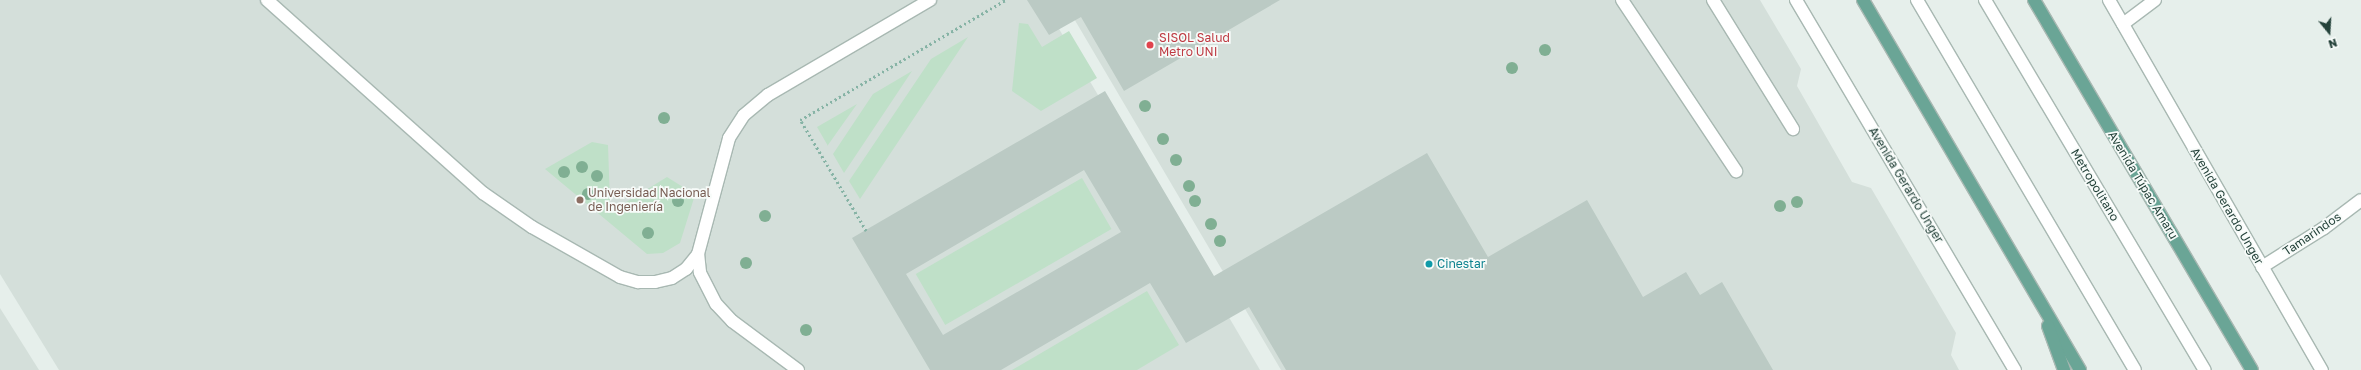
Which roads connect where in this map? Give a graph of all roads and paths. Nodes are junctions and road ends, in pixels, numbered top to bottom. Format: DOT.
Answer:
graph roads {
  1 [pos="267,0"];
  2 [pos="930,0"];
  3 [pos="1005,0"];
  4 [pos="1622,0"];
  5 [pos="1713,0"];
  6 [pos="1796,0"];
  7 [pos="1863,0"];
  8 [pos="1917,0"];
  9 [pos="1985,0"];
  10 [pos="2034,0"];
  11 [pos="2109,0"];
  12 [pos="2155,0"];
  13 [pos="2123,24"];
  14 [pos="1793,129"];
  15 [pos="1736,171"];
  16 [pos="2361,200"];
  17 [pos="866,231"];
  18 [pos="698,254"];
  19 [pos="2262,267"];
  20 [pos="2035,293"];
  21 [pos="798,370"];
  22 [pos="2015,370"];
  23 [pos="2064,370"];
  24 [pos="2080,370"];
  25 [pos="2135,370"];
  26 [pos="2205,370"];
  27 [pos="2252,370"];
  28 [pos="2322,370"];
  1 -- 18 [label="street"];
  2 -- 18 [label="street"];
  3 -- 17 [label="path"];
  4 -- 15 [label="street"];
  5 -- 14 [label="street"];
  6 -- 22 [label="street, Avenida Gerardo Unger"];
  7 -- 20 [label="main road"];
  8 -- 25 [label="street"];
  9 -- 26 [label="street, Metropolitano"];
  10 -- 27 [label="main road, Avenida Túpac Amaru"];
  11 -- 13 [label="street, Avenida Gerardo Unger"];
  12 -- 13 [label="street"];
  13 -- 19 [label="street, Avenida Gerardo Unger"];
  16 -- 19 [label="street, Tamarindos"];
  18 -- 21 [label="street"];
  19 -- 28 [label="street, Avenida Gerardo Unger"];
  20 -- 23 [label="main road"];
  20 -- 24 [label="main road"];
}
